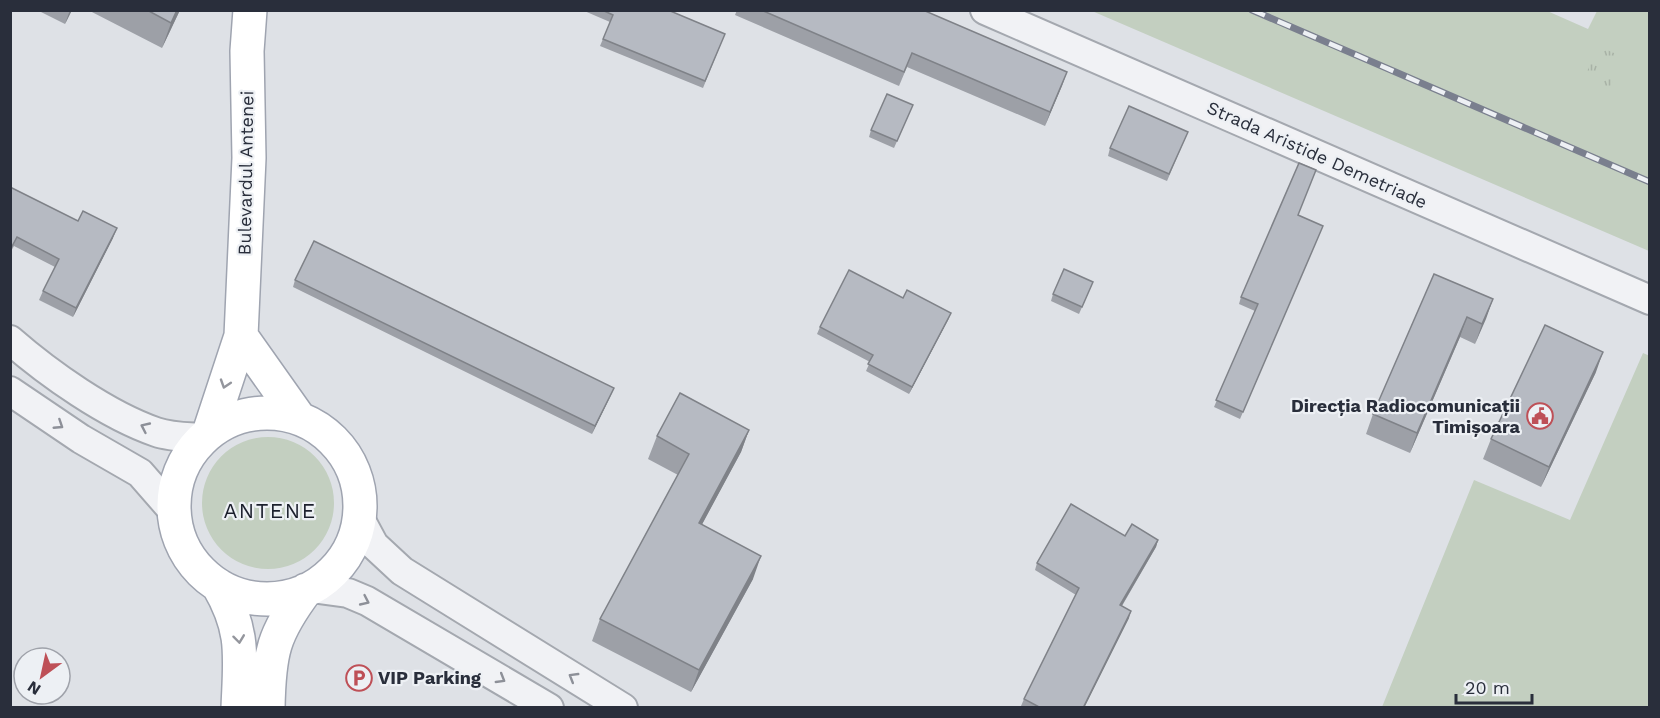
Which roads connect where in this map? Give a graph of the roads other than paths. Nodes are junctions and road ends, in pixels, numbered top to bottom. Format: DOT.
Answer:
graph roads {
  1 [pos="250,10"];
  2 [pos="985,10"];
  3 [pos="1650,300"];
  4 [pos="241,336"];
  5 [pos="10,340"];
  6 [pos="10,391"];
  7 [pos="299,418"];
  8 [pos="206,435"];
  9 [pos="174,512"];
  10 [pos="360,519"];
  11 [pos="218,585"];
  12 [pos="309,589"];
  13 [pos="238,708"];
  14 [pos="268,708"];
  15 [pos="549,708"];
  16 [pos="623,708"];
  1 -- 4 [label="main road, Bulevardul Antenei"];
  2 -- 3 [label="street, Strada Aristide Demetriade"];
  4 -- 7 [label="main road"];
  4 -- 8 [label="main road, Bulevardul Antenei, one-way"];
  8 -- 5 [label="street, one-way"];
  6 -- 9 [label="street, one-way"];
  7 -- 8 [label="main road"];
  7 -- 10 [label="main road"];
  8 -- 9 [label="main road"];
  9 -- 11 [label="main road"];
  10 -- 12 [label="main road"];
  16 -- 10 [label="street, one-way"];
  11 -- 12 [label="main road"];
  11 -- 13 [label="main road, one-way"];
  12 -- 14 [label="main road"];
  12 -- 15 [label="street, one-way"];
}
